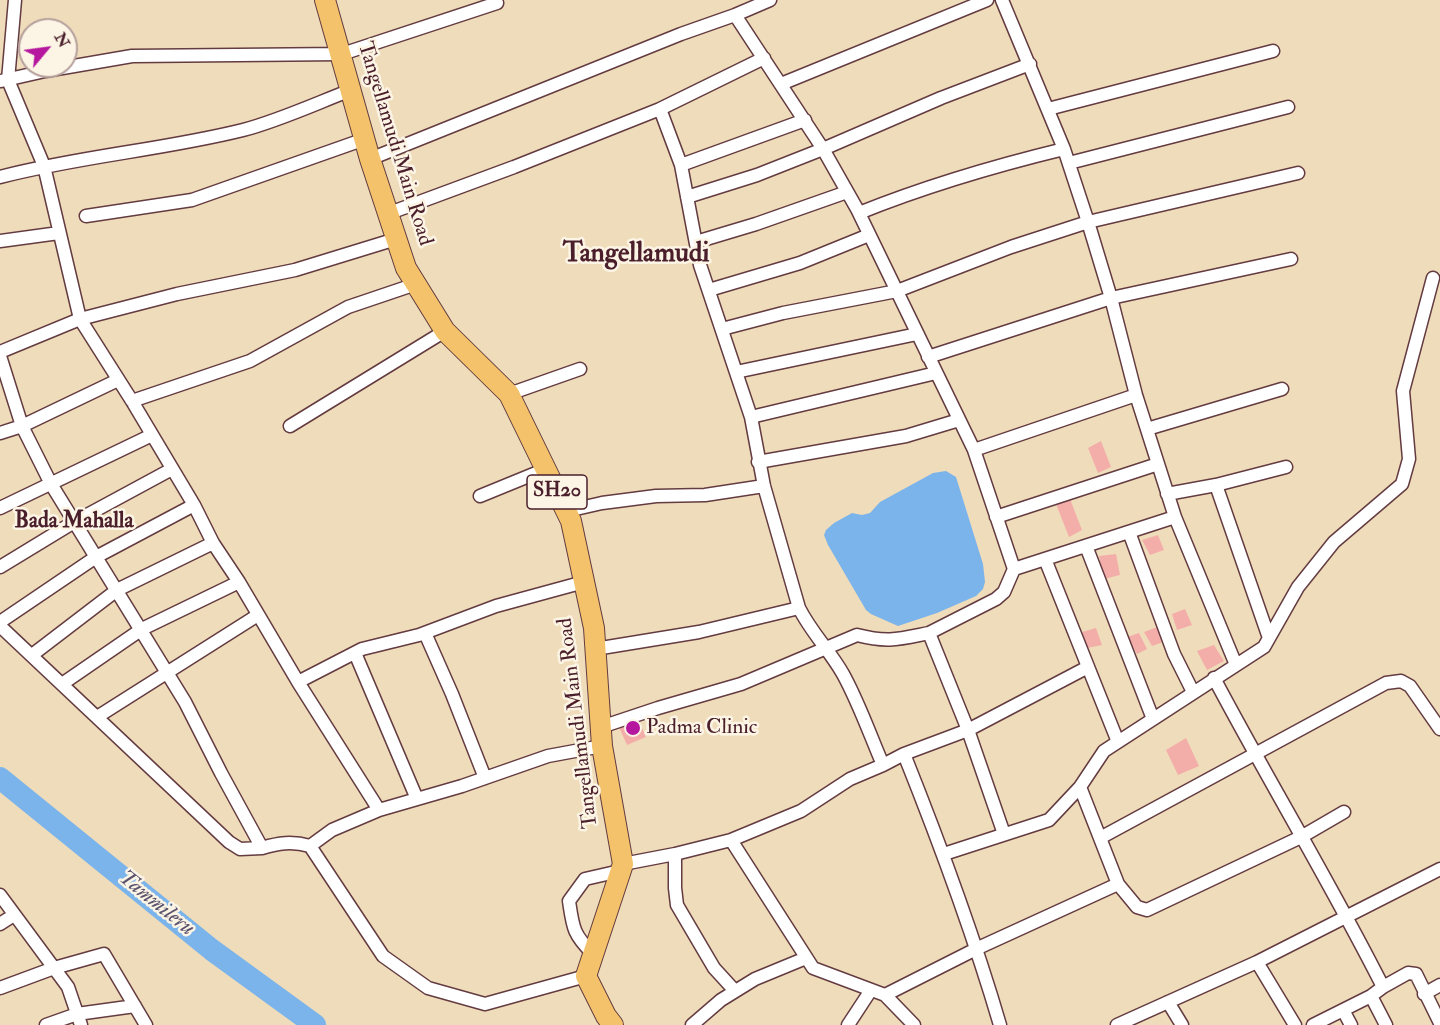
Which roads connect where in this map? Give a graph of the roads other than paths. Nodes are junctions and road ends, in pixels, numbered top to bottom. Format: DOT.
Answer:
graph roads {
  1 [pos="15,0"];
  2 [pos="325,0"];
  3 [pos="770,0"];
  4 [pos="987,0"];
  5 [pos="1002,0"];
  6 [pos="500,1"];
  7 [pos="755,3"];
  8 [pos="735,15"];
  9 [pos="1273,51"];
  10 [pos="342,54"];
  11 [pos="764,58"];
  12 [pos="1030,64"];
  13 [pos="4,81"];
  14 [pos="781,84"];
  15 [pos="351,90"];
  16 [pos="1288,107"];
  17 [pos="660,109"];
  18 [pos="1048,109"];
  19 [pos="805,120"];
  20 [pos="365,139"];
  21 [pos="824,149"];
  22 [pos="1064,149"];
  23 [pos="370,159"];
  24 [pos="1069,163"];
  25 [pos="681,165"];
  26 [pos="44,166"];
  27 [pos="1298,172"];
  28 [pos="0,177"];
  29 [pos="847,192"];
  30 [pos="687,197"];
  31 [pos="859,213"];
  32 [pos="387,214"];
  33 [pos="86,216"];
  34 [pos="1088,222"];
  35 [pos="59,233"];
  36 [pos="869,235"];
  37 [pos="396,239"];
  38 [pos="0,241"];
  39 [pos="696,242"];
  40 [pos="1292,259"];
  41 [pos="1433,278"];
  42 [pos="416,284"];
  43 [pos="709,290"];
  44 [pos="897,291"];
  45 [pos="1111,298"];
  46 [pos="80,319"];
  47 [pos="722,329"];
  48 [pos="444,331"];
  49 [pos="917,334"];
  50 [pos="0,354"];
  51 [pos="928,357"];
  52 [pos="580,369"];
  53 [pos="736,372"];
  54 [pos="936,373"];
  55 [pos="118,380"];
  56 [pos="1282,389"];
  57 [pos="509,394"];
  58 [pos="1136,394"];
  59 [pos="132,401"];
  60 [pos="751,417"];
  61 [pos="959,420"];
  62 [pos="22,426"];
  63 [pos="290,426"];
  64 [pos="1147,429"];
  65 [pos="0,433"];
  66 [pos="152,435"];
  67 [pos="974,450"];
  68 [pos="758,462"];
  69 [pos="1158,464"];
  70 [pos="1286,467"];
  71 [pos="172,469"];
  72 [pos="546,469"];
  73 [pos="51,484"];
  74 [pos="1216,485"];
  75 [pos="764,486"];
  76 [pos="1167,494"];
  77 [pos="480,496"];
  78 [pos="194,505"];
  79 [pos="0,508"];
  80 [pos="567,511"];
  81 [pos="996,517"];
  82 [pos="1174,517"];
  83 [pos="74,522"];
  84 [pos="1128,532"];
  85 [pos="213,543"];
  86 [pos="1086,546"];
  87 [pos="96,557"];
  88 [pos="1045,559"];
  89 [pos="0,567"];
  90 [pos="1014,569"];
  91 [pos="239,582"];
  92 [pos="584,582"];
  93 [pos="117,590"];
  94 [pos="799,608"];
  95 [pos="258,615"];
  96 [pos="0,624"];
  97 [pos="142,630"];
  98 [pos="425,633"];
  99 [pos="929,633"];
  100 [pos="1269,638"];
  101 [pos="827,648"];
  102 [pos="595,649"];
  103 [pos="355,653"];
  104 [pos="32,655"];
  105 [pos="1236,665"];
  106 [pos="1088,667"];
  107 [pos="167,671"];
  108 [pos="1214,678"];
  109 [pos="298,682"];
  110 [pos="62,684"];
  111 [pos="1193,692"];
  112 [pos="97,717"];
  113 [pos="1153,719"];
  114 [pos="1440,729"];
  115 [pos="968,730"];
  116 [pos="602,736"];
  117 [pos="1118,742"];
  118 [pos="904,754"];
  119 [pos="1255,755"];
  120 [pos="883,765"];
  121 [pos="485,778"];
  122 [pos="1080,787"];
  123 [pos="417,799"];
  124 [pos="379,810"];
  125 [pos="1344,812"];
  126 [pos="1004,834"];
  127 [pos="1301,837"];
  128 [pos="1100,838"];
  129 [pos="731,840"];
  130 [pos="309,846"];
  131 [pos="262,848"];
  132 [pos="675,854"];
  133 [pos="944,854"];
  134 [pos="621,868"];
  135 [pos="1440,869"];
  136 [pos="1118,884"];
  137 [pos="0,895"];
  138 [pos="14,915"];
  139 [pos="1347,917"];
  140 [pos="0,924"];
  141 [pos="978,948"];
  142 [pos="593,954"];
  143 [pos="806,958"];
  144 [pos="1257,963"];
  145 [pos="54,968"];
  146 [pos="586,976"];
  147 [pos="1440,985"];
  148 [pos="1383,987"];
  149 [pos="0,988"];
  150 [pos="871,990"];
  151 [pos="735,991"];
  152 [pos="1424,993"];
  153 [pos="885,995"];
  154 [pos="1371,996"];
  155 [pos="1168,1002"];
  156 [pos="135,1006"];
  157 [pos="1343,1010"];
  158 [pos="79,1019"];
  159 [pos="1440,1023"];
  160 [pos="46,1025"];
  161 [pos="146,1025"];
  162 [pos="613,1025"];
  163 [pos="692,1025"];
  164 [pos="848,1025"];
  165 [pos="914,1025"];
  166 [pos="1000,1025"];
  167 [pos="1117,1025"];
  168 [pos="1182,1025"];
  169 [pos="1295,1025"];
  170 [pos="1313,1025"];
  171 [pos="1351,1025"];
  172 [pos="1386,1025"];
  1 -- 13 [label="street"];
  2 -- 10 [label="main road, Tangellamudi Main Road / SH20"];
  3 -- 7 [label="street"];
  4 -- 14 [label="street"];
  5 -- 12 [label="street"];
  6 -- 10 [label="street"];
  7 -- 8 [label="street"];
  8 -- 11 [label="street"];
  8 -- 23 [label="street"];
  9 -- 18 [label="street"];
  10 -- 13 [label="street"];
  10 -- 15 [label="main road, Tangellamudi Main Road / SH20"];
  11 -- 14 [label="street"];
  11 -- 17 [label="street"];
  12 -- 18 [label="street"];
  12 -- 21 [label="street"];
  13 -- 26 [label="street"];
  14 -- 19 [label="street"];
  15 -- 20 [label="main road, Tangellamudi Main Road / SH20"];
  15 -- 26 [label="street"];
  16 -- 24 [label="street"];
  17 -- 25 [label="street"];
  17 -- 32 [label="street"];
  18 -- 22 [label="street"];
  19 -- 21 [label="street"];
  19 -- 25 [label="street"];
  20 -- 23 [label="main road, Tangellamudi Main Road / SH20"];
  20 -- 33 [label="street"];
  21 -- 29 [label="street"];
  21 -- 30 [label="street"];
  22 -- 24 [label="street"];
  22 -- 31 [label="street"];
  23 -- 32 [label="main road, Tangellamudi Main Road / SH20"];
  24 -- 34 [label="street"];
  25 -- 30 [label="street"];
  26 -- 28 [label="street"];
  26 -- 35 [label="street"];
  27 -- 34 [label="street"];
  29 -- 31 [label="street"];
  29 -- 39 [label="street"];
  30 -- 39 [label="street"];
  31 -- 36 [label="street"];
  32 -- 37 [label="main road, Tangellamudi Main Road / SH20"];
  34 -- 44 [label="street"];
  34 -- 45 [label="street"];
  35 -- 38 [label="street"];
  35 -- 46 [label="street"];
  36 -- 43 [label="street"];
  36 -- 44 [label="street"];
  37 -- 42 [label="main road, Tangellamudi Main Road / SH20"];
  37 -- 46 [label="street"];
  39 -- 43 [label="street"];
  40 -- 45 [label="street"];
  41 -- 100 [label="street"];
  42 -- 48 [label="main road, Tangellamudi Main Road / SH20"];
  42 -- 59 [label="street"];
  43 -- 47 [label="street"];
  44 -- 47 [label="street"];
  44 -- 49 [label="street"];
  45 -- 51 [label="street"];
  45 -- 58 [label="street"];
  46 -- 50 [label="street"];
  46 -- 55 [label="street"];
  47 -- 53 [label="street"];
  48 -- 57 [label="main road, Tangellamudi Main Road / SH20"];
  48 -- 63 [label="street"];
  49 -- 51 [label="street"];
  49 -- 53 [label="street"];
  50 -- 62 [label="street"];
  51 -- 54 [label="street"];
  52 -- 57 [label="street"];
  53 -- 60 [label="street"];
  54 -- 60 [label="street"];
  54 -- 61 [label="street"];
  55 -- 59 [label="street"];
  55 -- 62 [label="street"];
  56 -- 64 [label="street"];
  57 -- 72 [label="main road, Tangellamudi Main Road / SH20"];
  58 -- 64 [label="street"];
  58 -- 67 [label="street"];
  59 -- 66 [label="street"];
  60 -- 68 [label="street"];
  61 -- 67 [label="street"];
  61 -- 68 [label="street"];
  62 -- 65 [label="street"];
  62 -- 73 [label="street"];
  64 -- 69 [label="street"];
  66 -- 71 [label="street"];
  66 -- 73 [label="street"];
  67 -- 81 [label="street"];
  68 -- 75 [label="street"];
  69 -- 76 [label="street"];
  69 -- 81 [label="street"];
  70 -- 74 [label="street"];
  71 -- 78 [label="street"];
  71 -- 83 [label="street"];
  72 -- 77 [label="street"];
  72 -- 80 [label="main road, Tangellamudi Main Road / SH20"];
  73 -- 79 [label="street"];
  73 -- 83 [label="street"];
  74 -- 76 [label="street"];
  74 -- 100 [label="street"];
  75 -- 80 [label="street"];
  75 -- 94 [label="street"];
  76 -- 82 [label="street"];
  78 -- 85 [label="street"];
  78 -- 87 [label="street"];
  80 -- 92 [label="main road, Tangellamudi Main Road / SH20"];
  81 -- 90 [label="street"];
  82 -- 84 [label="street"];
  82 -- 105 [label="street"];
  83 -- 87 [label="street"];
  83 -- 89 [label="street"];
  84 -- 86 [label="street"];
  84 -- 111 [label="street"];
  85 -- 91 [label="street"];
  85 -- 93 [label="street"];
  86 -- 88 [label="street"];
  86 -- 113 [label="street"];
  87 -- 93 [label="street"];
  87 -- 96 [label="street"];
  88 -- 90 [label="street"];
  88 -- 106 [label="street"];
  90 -- 99 [label="street"];
  91 -- 95 [label="street"];
  91 -- 97 [label="street"];
  92 -- 98 [label="street"];
  92 -- 102 [label="main road, Tangellamudi Main Road / SH20"];
  93 -- 97 [label="street"];
  93 -- 104 [label="street"];
  94 -- 101 [label="street"];
  94 -- 102 [label="street"];
  95 -- 107 [label="street"];
  95 -- 109 [label="street"];
  96 -- 104 [label="street"];
  97 -- 107 [label="street"];
  97 -- 110 [label="street"];
  98 -- 103 [label="street"];
  98 -- 121 [label="street"];
  99 -- 101 [label="street"];
  99 -- 115 [label="street"];
  100 -- 105 [label="street"];
  101 -- 116 [label="street"];
  101 -- 120 [label="street"];
  102 -- 116 [label="main road, Tangellamudi Main Road / SH20"];
  103 -- 109 [label="street"];
  103 -- 123 [label="street"];
  104 -- 110 [label="street"];
  105 -- 108 [label="street"];
  106 -- 115 [label="street"];
  106 -- 117 [label="street"];
  107 -- 112 [label="street"];
  107 -- 131 [label="street"];
  108 -- 111 [label="street"];
  108 -- 119 [label="street"];
  109 -- 124 [label="street"];
  110 -- 112 [label="street"];
  111 -- 113 [label="street"];
  112 -- 131 [label="street"];
  113 -- 117 [label="street"];
  114 -- 119 [label="street"];
  115 -- 118 [label="street"];
  115 -- 126 [label="street"];
  116 -- 121 [label="street"];
  116 -- 134 [label="main road, Tangellamudi Main Road / SH20"];
  117 -- 122 [label="street"];
  118 -- 120 [label="street"];
  118 -- 133 [label="street"];
  119 -- 127 [label="street"];
  119 -- 128 [label="street"];
  120 -- 129 [label="street"];
  121 -- 123 [label="street"];
  122 -- 126 [label="street"];
  122 -- 128 [label="street"];
  123 -- 124 [label="street"];
  124 -- 130 [label="street"];
  125 -- 127 [label="street"];
  126 -- 133 [label="street"];
  127 -- 136 [label="street"];
  127 -- 139 [label="street"];
  128 -- 136 [label="street"];
  129 -- 132 [label="street"];
  129 -- 143 [label="street"];
  130 -- 131 [label="street"];
  130 -- 146 [label="street"];
  132 -- 134 [label="street"];
  132 -- 151 [label="street"];
  133 -- 141 [label="street"];
  134 -- 142 [label="main road, Tangellamudi Main Road / SH20"];
  134 -- 142 [label="street"];
  135 -- 139 [label="street"];
  136 -- 141 [label="street"];
  137 -- 138 [label="street"];
  138 -- 140 [label="street"];
  138 -- 145 [label="street"];
  139 -- 144 [label="street"];
  139 -- 148 [label="street"];
  141 -- 153 [label="street"];
  141 -- 166 [label="street"];
  142 -- 146 [label="main road, Tangellamudi Main Road / SH20"];
  143 -- 150 [label="street"];
  143 -- 151 [label="street"];
  144 -- 155 [label="street"];
  144 -- 169 [label="street"];
  145 -- 149 [label="street"];
  145 -- 156 [label="street"];
  145 -- 158 [label="street"];
  146 -- 162 [label="main road"];
  147 -- 152 [label="street"];
  148 -- 152 [label="street"];
  148 -- 154 [label="street"];
  150 -- 153 [label="street"];
  150 -- 164 [label="street"];
  151 -- 163 [label="street"];
  152 -- 159 [label="street"];
  153 -- 165 [label="street"];
  154 -- 157 [label="street"];
  154 -- 172 [label="street"];
  155 -- 167 [label="street"];
  155 -- 168 [label="street"];
  156 -- 158 [label="street"];
  156 -- 161 [label="street"];
  157 -- 170 [label="street"];
  157 -- 171 [label="street"];
  158 -- 160 [label="street"];
}
